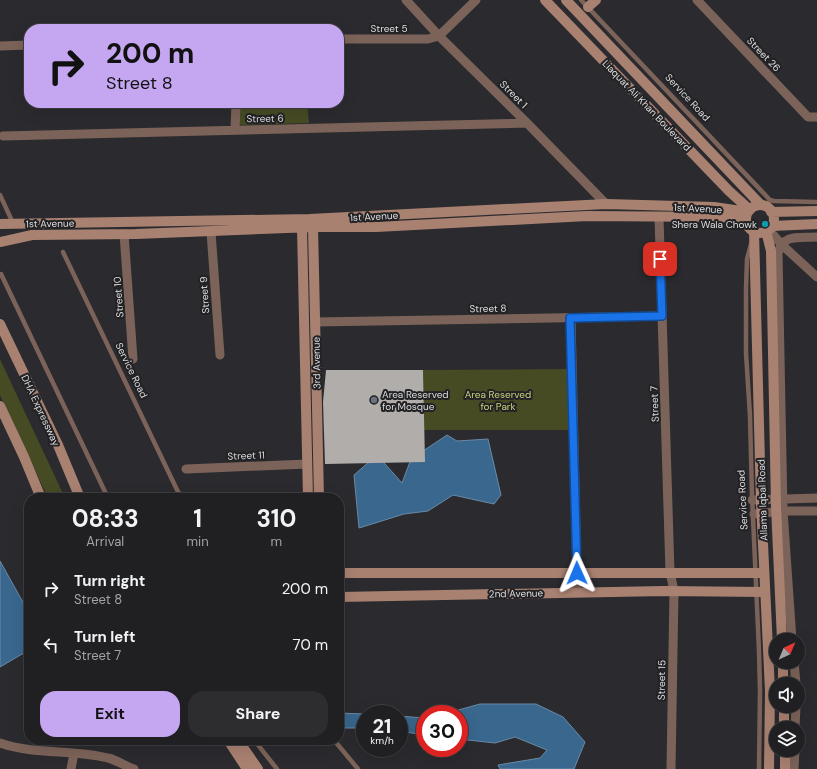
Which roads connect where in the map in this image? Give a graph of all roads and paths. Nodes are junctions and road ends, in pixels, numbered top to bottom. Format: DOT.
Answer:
graph roads {
  1 [pos="406,0"];
  2 [pos="476,0"];
  3 [pos="545,0"];
  4 [pos="566,0"];
  5 [pos="697,0"];
  6 [pos="588,2"];
  7 [pos="440,36"];
  8 [pos="344,39"];
  9 [pos="24,45"];
  10 [pos="0,46"];
  11 [pos="236,108"];
  12 [pos="817,117"];
  13 [pos="527,123"];
  14 [pos="236,130"];
  15 [pos="3,136"];
  16 [pos="0,195"];
  17 [pos="817,202"];
  18 [pos="606,204"];
  19 [pos="767,206"];
  20 [pos="817,211"];
  21 [pos="748,214"];
  22 [pos="659,217"];
  23 [pos="13,223"];
  24 [pos="0,224"];
  25 [pos="817,224"];
  26 [pos="313,227"];
  27 [pos="302,228"];
  28 [pos="769,229"];
  29 [pos="754,231"];
  30 [pos="211,232"];
  31 [pos="124,234"];
  32 [pos="817,237"];
  33 [pos="0,242"];
  34 [pos="781,244"];
  35 [pos="63,252"];
  36 [pos="1,274"];
  37 [pos="817,278"];
  38 [pos="662,316"];
  39 [pos="570,318"];
  40 [pos="315,322"];
  41 [pos="0,324"];
  42 [pos="220,355"];
  43 [pos="133,359"];
  44 [pos="0,406"];
  45 [pos="307,464"];
  46 [pos="186,469"];
  47 [pos="39,493"];
  48 [pos="78,493"];
  49 [pos="106,493"];
  50 [pos="177,493"];
  51 [pos="308,493"];
  52 [pos="319,493"];
  53 [pos="817,498"];
  54 [pos="780,499"];
  55 [pos="757,500"];
  56 [pos="780,511"];
  57 [pos="817,511"];
  58 [pos="758,513"];
  59 [pos="344,572"];
  60 [pos="670,572"];
  61 [pos="577,573"];
  62 [pos="760,573"];
  63 [pos="674,591"];
  64 [pos="576,592"];
  65 [pos="761,592"];
  66 [pos="344,597"];
  67 [pos="782,633"];
  68 [pos="791,633"];
  69 [pos="0,743"];
  70 [pos="231,745"];
  71 [pos="241,745"];
  72 [pos="258,745"];
  73 [pos="338,745"];
  74 [pos="74,753"];
  75 [pos="785,757"];
  76 [pos="795,757"];
  77 [pos="71,769"];
  78 [pos="134,769"];
  79 [pos="247,769"];
  80 [pos="258,769"];
  81 [pos="277,769"];
  82 [pos="358,769"];
  83 [pos="671,769"];
  84 [pos="759,769"];
  85 [pos="770,769"];
  86 [pos="785,769"];
  87 [pos="794,769"];
  1 -- 7 [label="street, Street 1"];
  2 -- 7 [label="street"];
  3 -- 21 [label="main road, Liaquat Ali Khan Boulevard"];
  4 -- 19 [label="main road, Liaquat Ali Khan Boulevard"];
  5 -- 12 [label="street, Street 26"];
  6 -- 19 [label="lane, Service Road"];
  7 -- 8 [label="street, Street 5"];
  7 -- 13 [label="street, Street 1"];
  9 -- 10 [label="street"];
  11 -- 14 [label="street"];
  13 -- 14 [label="street, Street 6"];
  13 -- 18 [label="street, Street 1"];
  14 -- 15 [label="street, Street 6"];
  16 -- 23 [label="lane"];
  17 -- 19 [label="lane"];
  18 -- 21 [label="main road, 1st Avenue"];
  18 -- 23 [label="main road, 1st Avenue"];
  19 -- 20 [label="main road"];
  19 -- 21 [label="main road"];
  19 -- 28 [label="main road"];
  21 -- 22 [label="main road"];
  21 -- 29 [label="main road"];
  22 -- 26 [label="main road"];
  22 -- 38 [label="street, Street 7"];
  23 -- 24 [label="main road, 1st Avenue"];
  25 -- 28 [label="main road"];
  26 -- 27 [label="main road"];
  26 -- 40 [label="main road, 3rd Avenue"];
  27 -- 30 [label="main road"];
  27 -- 45 [label="main road, 3rd Avenue"];
  28 -- 29 [label="main road"];
  28 -- 34 [label="street"];
  28 -- 54 [label="main road"];
  29 -- 55 [label="main road, Allama Iqbal Road"];
  30 -- 31 [label="main road"];
  30 -- 42 [label="street, Street 9"];
  31 -- 33 [label="main road"];
  31 -- 43 [label="street, Street 10"];
  32 -- 34 [label="street"];
  34 -- 37 [label="street"];
  34 -- 54 [label="street"];
  35 -- 50 [label="lane, Service Road"];
  36 -- 49 [label="lane"];
  38 -- 39 [label="street, Street 8"];
  38 -- 60 [label="street, Street 7"];
  39 -- 40 [label="street, Street 8"];
  39 -- 61 [label="street"];
  40 -- 52 [label="main road, 3rd Avenue"];
  41 -- 48 [label="main road, DHA Expressway"];
  44 -- 47 [label="main road"];
  45 -- 46 [label="street, Street 11"];
  45 -- 51 [label="main road, 3rd Avenue"];
  53 -- 54 [label="street"];
  54 -- 55 [label="street"];
  54 -- 56 [label="main road"];
  55 -- 58 [label="main road, Allama Iqbal Road"];
  56 -- 57 [label="street"];
  56 -- 58 [label="street"];
  56 -- 67 [label="main road"];
  56 -- 68 [label="street"];
  58 -- 62 [label="main road, Allama Iqbal Road"];
  59 -- 61 [label="main road, 2nd Avenue"];
  60 -- 61 [label="main road, 2nd Avenue"];
  60 -- 62 [label="main road, 2nd Avenue"];
  60 -- 63 [label="street, Street 7"];
  61 -- 64 [label="street"];
  62 -- 65 [label="main road, Allama Iqbal Road"];
  63 -- 64 [label="main road, 2nd Avenue"];
  63 -- 65 [label="main road, 2nd Avenue"];
  63 -- 83 [label="street, Street 15"];
  64 -- 66 [label="main road, 2nd Avenue"];
  65 -- 84 [label="lane"];
  65 -- 85 [label="main road, Allama Iqbal Road"];
  69 -- 74 [label="street"];
  70 -- 79 [label="main road"];
  71 -- 80 [label="main road"];
  72 -- 81 [label="lane"];
  73 -- 82 [label="lane"];
  74 -- 77 [label="street"];
  74 -- 78 [label="street"];
  75 -- 86 [label="main road"];
  76 -- 87 [label="street"];
}
